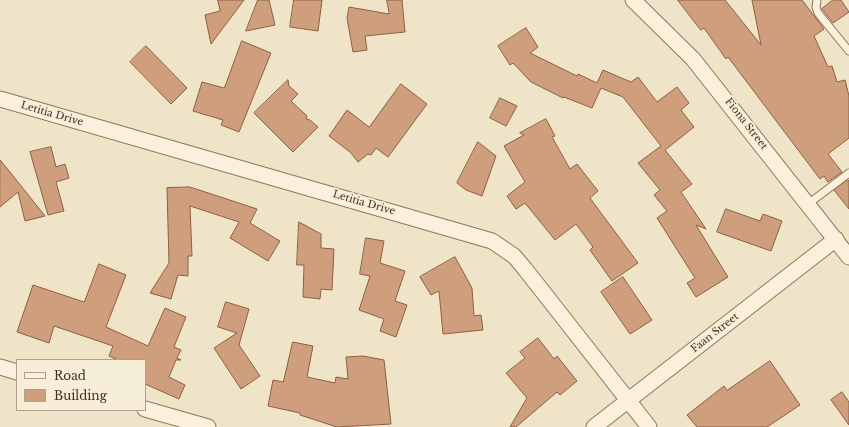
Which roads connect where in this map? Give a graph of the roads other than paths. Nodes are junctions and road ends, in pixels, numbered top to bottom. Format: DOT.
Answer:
graph roads {
  1 [pos="633,0"];
  2 [pos="817,0"];
  3 [pos="849,51"];
  4 [pos="0,99"];
  5 [pos="849,173"];
  6 [pos="808,204"];
  7 [pos="836,239"];
  8 [pos="849,257"];
  9 [pos="0,367"];
  10 [pos="16,372"];
  11 [pos="628,400"];
  12 [pos="146,409"];
  13 [pos="208,427"];
  14 [pos="594,427"];
  15 [pos="649,427"];
  1 -- 6 [label="street, Fiona Street"];
  2 -- 3 [label="lane"];
  4 -- 11 [label="street, Letitia Drive"];
  5 -- 6 [label="lane"];
  6 -- 7 [label="street, Fiona Street"];
  7 -- 8 [label="street, Fiona Street"];
  7 -- 11 [label="street, Faan Street"];
  9 -- 10 [label="street"];
  11 -- 14 [label="street, Faan Street"];
  11 -- 15 [label="street, Letitia Drive"];
  12 -- 13 [label="street"];
}
